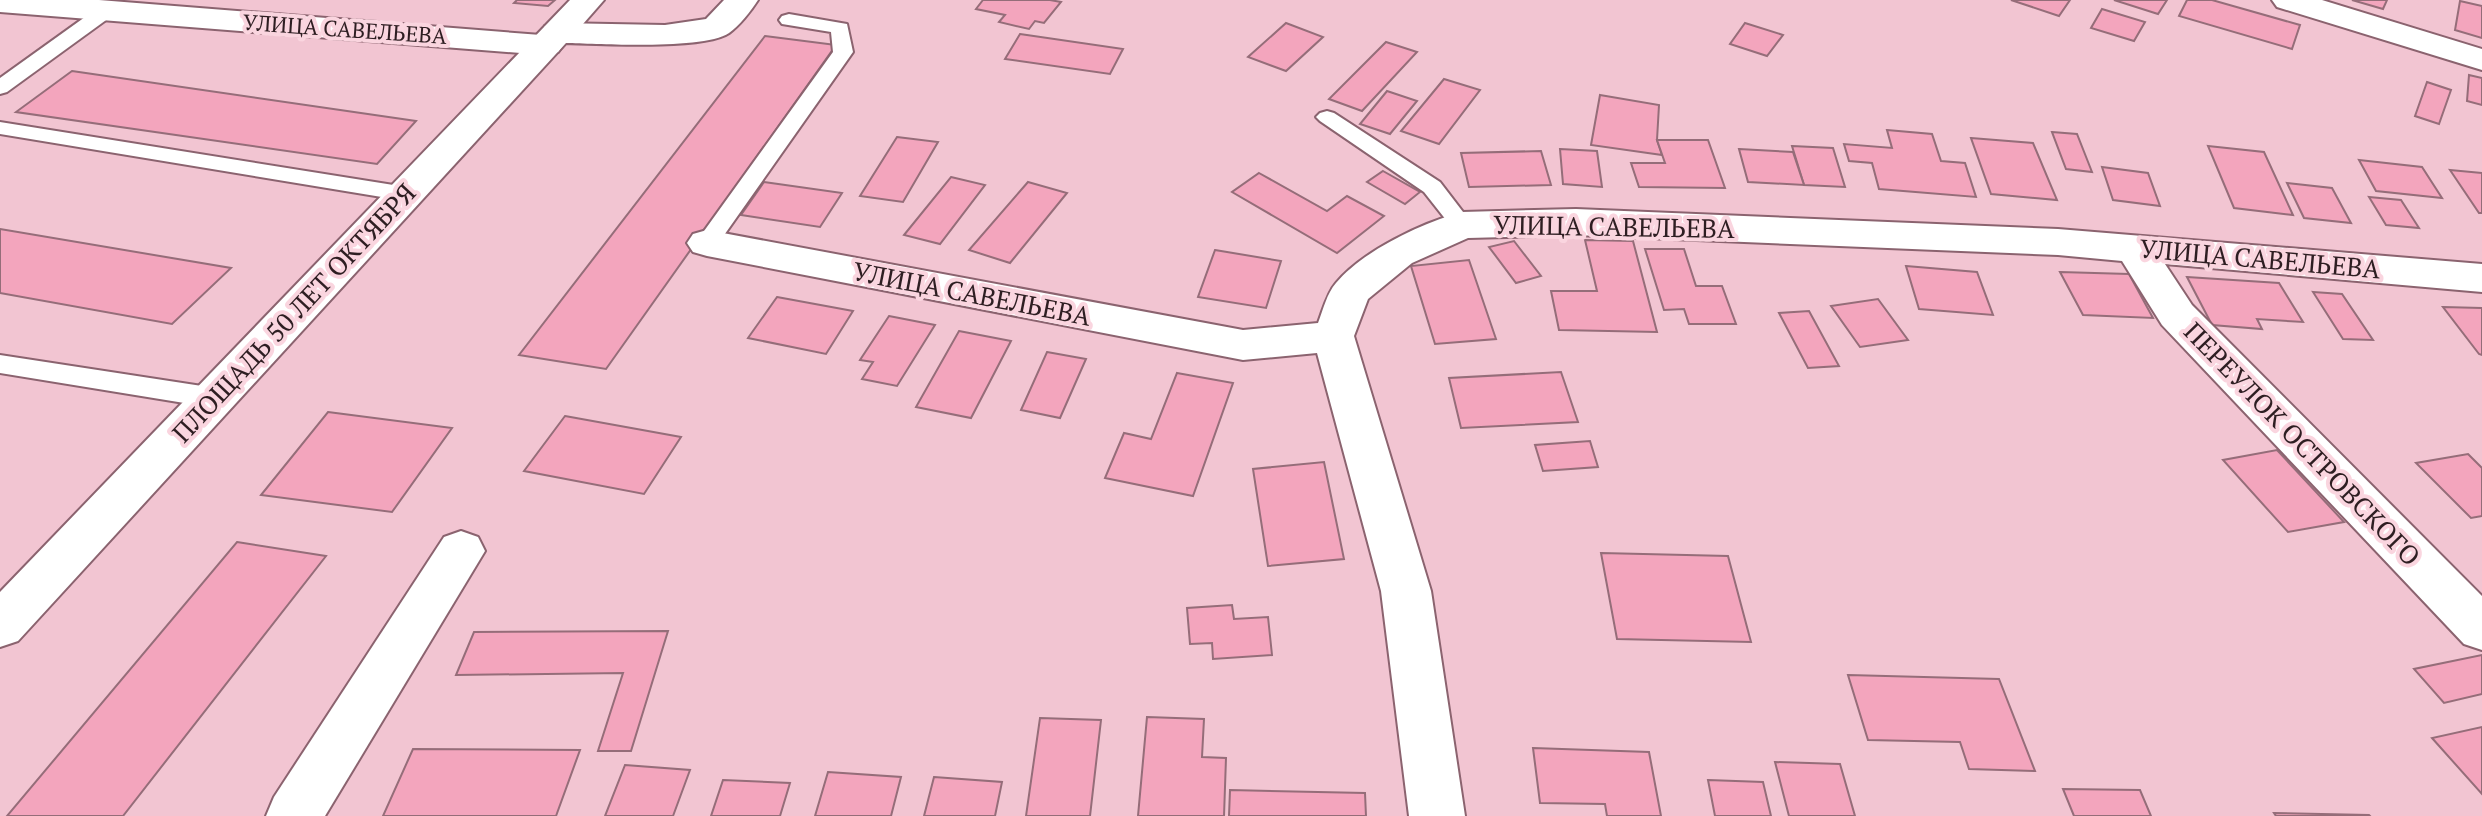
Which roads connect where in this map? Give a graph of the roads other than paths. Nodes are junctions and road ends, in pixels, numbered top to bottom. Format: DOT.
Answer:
graph roads {
  1 [pos="588,0"];
  2 [pos="742,0"];
  3 [pos="2288,0"];
  4 [pos="0,2"];
  5 [pos="106,11"];
  6 [pos="789,20"];
  7 [pos="552,39"];
  8 [pos="2482,60"];
  9 [pos="0,88"];
  10 [pos="1327,117"];
  11 [pos="0,128"];
  12 [pos="406,194"];
  13 [pos="1462,225"];
  14 [pos="707,243"];
  15 [pos="2134,248"];
  16 [pos="2482,278"];
  17 [pos="1333,336"];
  18 [pos="0,364"];
  19 [pos="215,398"];
  20 [pos="461,551"];
  21 [pos="0,626"];
  22 [pos="2482,629"];
  23 [pos="294,816"];
  24 [pos="1437,816"];
  1 -- 7 [label="street, ПЛОЩАДЬ 50 ЛЕТ ОКТЯБРЯ"];
  2 -- 7 [label="street, УЛИЦА САВЕЛЬЕВА"];
  3 -- 8 [label="street"];
  4 -- 5 [label="street, УЛИЦА САВЕЛЬЕВА"];
  5 -- 7 [label="street, УЛИЦА САВЕЛЬЕВА"];
  5 -- 9 [label="lane"];
  6 -- 14 [label="lane"];
  7 -- 12 [label="street, ПЛОЩАДЬ 50 ЛЕТ ОКТЯБРЯ"];
  10 -- 13 [label="lane"];
  11 -- 12 [label="lane"];
  12 -- 19 [label="street, ПЛОЩАДЬ 50 ЛЕТ ОКТЯБРЯ"];
  13 -- 15 [label="street, УЛИЦА САВЕЛЬЕВА"];
  13 -- 17 [label="street, УЛИЦА САВЕЛЬЕВА"];
  14 -- 17 [label="street, УЛИЦА САВЕЛЬЕВА"];
  15 -- 16 [label="street, УЛИЦА САВЕЛЬЕВА"];
  15 -- 22 [label="street, ПЕРЕУЛОК ОСТРОВСКОГО"];
  17 -- 24 [label="street"];
  18 -- 19 [label="lane"];
  19 -- 21 [label="street, ПЛОЩАДЬ 50 ЛЕТ ОКТЯБРЯ"];
  20 -- 23 [label="street"];
}
